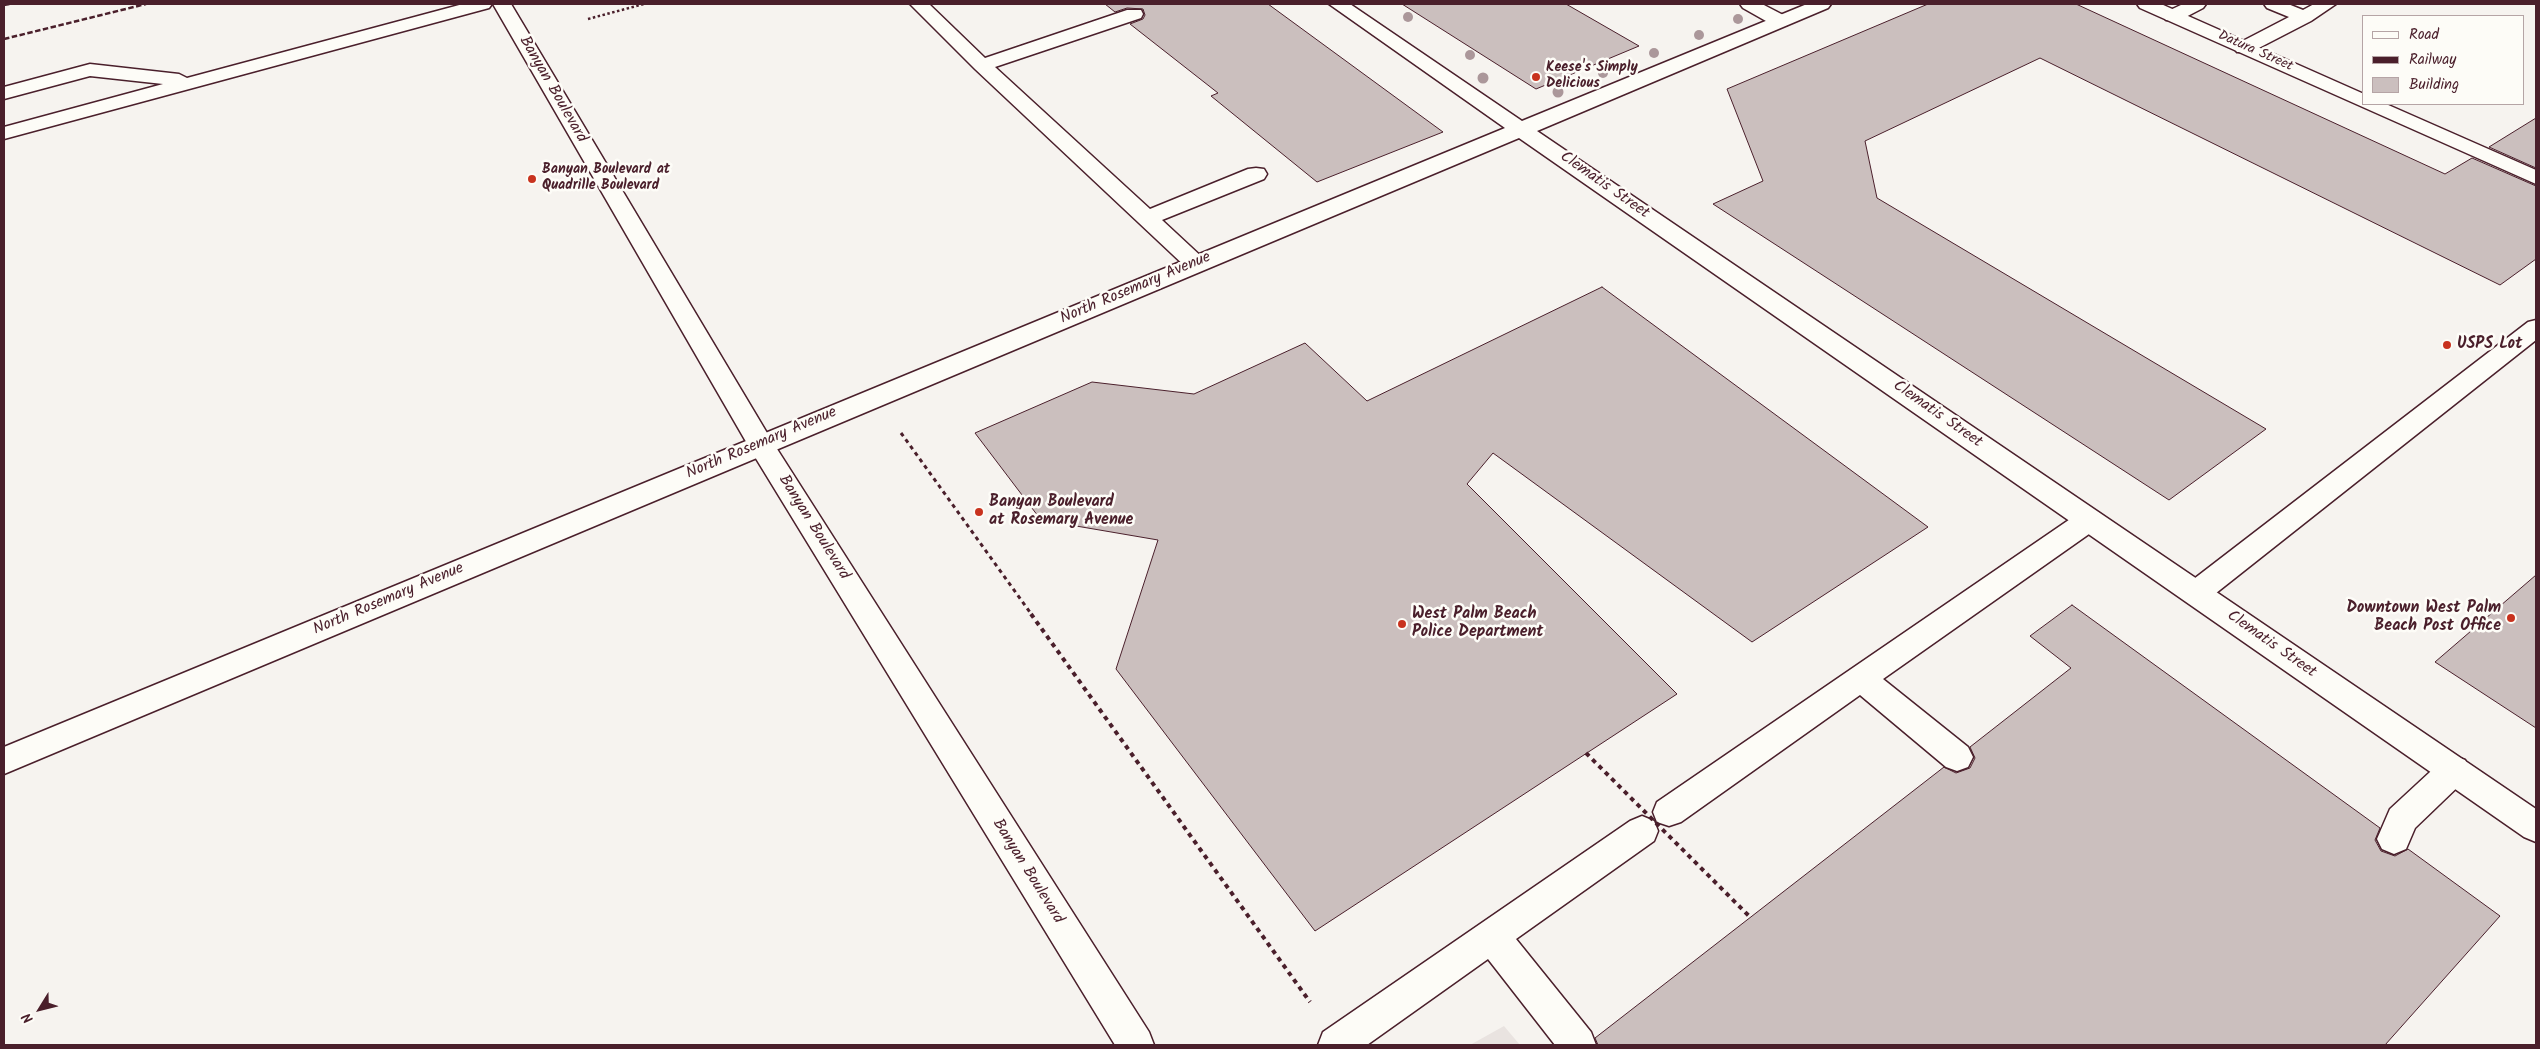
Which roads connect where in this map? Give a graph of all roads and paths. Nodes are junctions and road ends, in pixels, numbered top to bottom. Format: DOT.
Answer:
graph roads {
  1 [pos="483,4"];
  2 [pos="502,4"];
  3 [pos="644,4"];
  4 [pos="920,4"];
  5 [pos="1338,4"];
  6 [pos="1749,4"];
  7 [pos="1822,4"];
  8 [pos="2146,4"];
  9 [pos="2197,4"];
  10 [pos="2273,4"];
  11 [pos="2328,4"];
  12 [pos="1134,14"];
  13 [pos="2173,16"];
  14 [pos="2304,17"];
  15 [pos="588,19"];
  16 [pos="1780,21"];
  17 [pos="2244,48"];
  18 [pos="982,65"];
  19 [pos="193,82"];
  20 [pos="4,93"];
  21 [pos="2362,100"];
  22 [pos="2372,105"];
  23 [pos="1521,128"];
  24 [pos="4,133"];
  25 [pos="1256,174"];
  26 [pos="2536,178"];
  27 [pos="1148,218"];
  28 [pos="1196,264"];
  29 [pos="2536,328"];
  30 [pos="901,433"];
  31 [pos="761,445"];
  32 [pos="2089,520"];
  33 [pos="2196,593"];
  34 [pos="1862,678"];
  35 [pos="1586,752"];
  36 [pos="1957,757"];
  37 [pos="4,761"];
  38 [pos="2454,770"];
  39 [pos="2536,827"];
  40 [pos="2394,839"];
  41 [pos="1750,917"];
  42 [pos="1492,936"];
  43 [pos="1338,1044"];
  44 [pos="1136,1045"];
  45 [pos="1578,1045"];
  1 -- 19 [label="street"];
  2 -- 31 [label="street, Banyan Boulevard"];
  3 -- 15 [label="path"];
  4 -- 18 [label="street"];
  5 -- 23 [label="street, Clematis Street"];
  6 -- 16 [label="street"];
  7 -- 16 [label="street, North Rosemary Avenue"];
  8 -- 13 [label="street, Datura Street"];
  9 -- 13 [label="street"];
  10 -- 14 [label="street"];
  11 -- 14 [label="street"];
  12 -- 18 [label="street"];
  13 -- 17 [label="street, Datura Street"];
  14 -- 17 [label="street"];
  16 -- 23 [label="street, North Rosemary Avenue"];
  17 -- 21 [label="street, Datura Street"];
  18 -- 27 [label="street"];
  19 -- 20 [label="street"];
  19 -- 24 [label="street"];
  22 -- 26 [label="street"];
  23 -- 28 [label="street, North Rosemary Avenue"];
  23 -- 32 [label="street, Clematis Street"];
  25 -- 27 [label="street"];
  27 -- 28 [label="street"];
  28 -- 31 [label="street, North Rosemary Avenue"];
  29 -- 33 [label="street"];
  30 -- 43 [label="path"];
  31 -- 37 [label="street, North Rosemary Avenue"];
  31 -- 44 [label="street, Banyan Boulevard"];
  32 -- 33 [label="street, Clematis Street"];
  32 -- 34 [label="street"];
  33 -- 38 [label="street, Clematis Street"];
  34 -- 36 [label="street"];
  34 -- 42 [label="street"];
  35 -- 41 [label="path, bridge"];
  38 -- 39 [label="street, Clematis Street"];
  38 -- 40 [label="street"];
  42 -- 43 [label="street"];
  42 -- 45 [label="street"];
}
